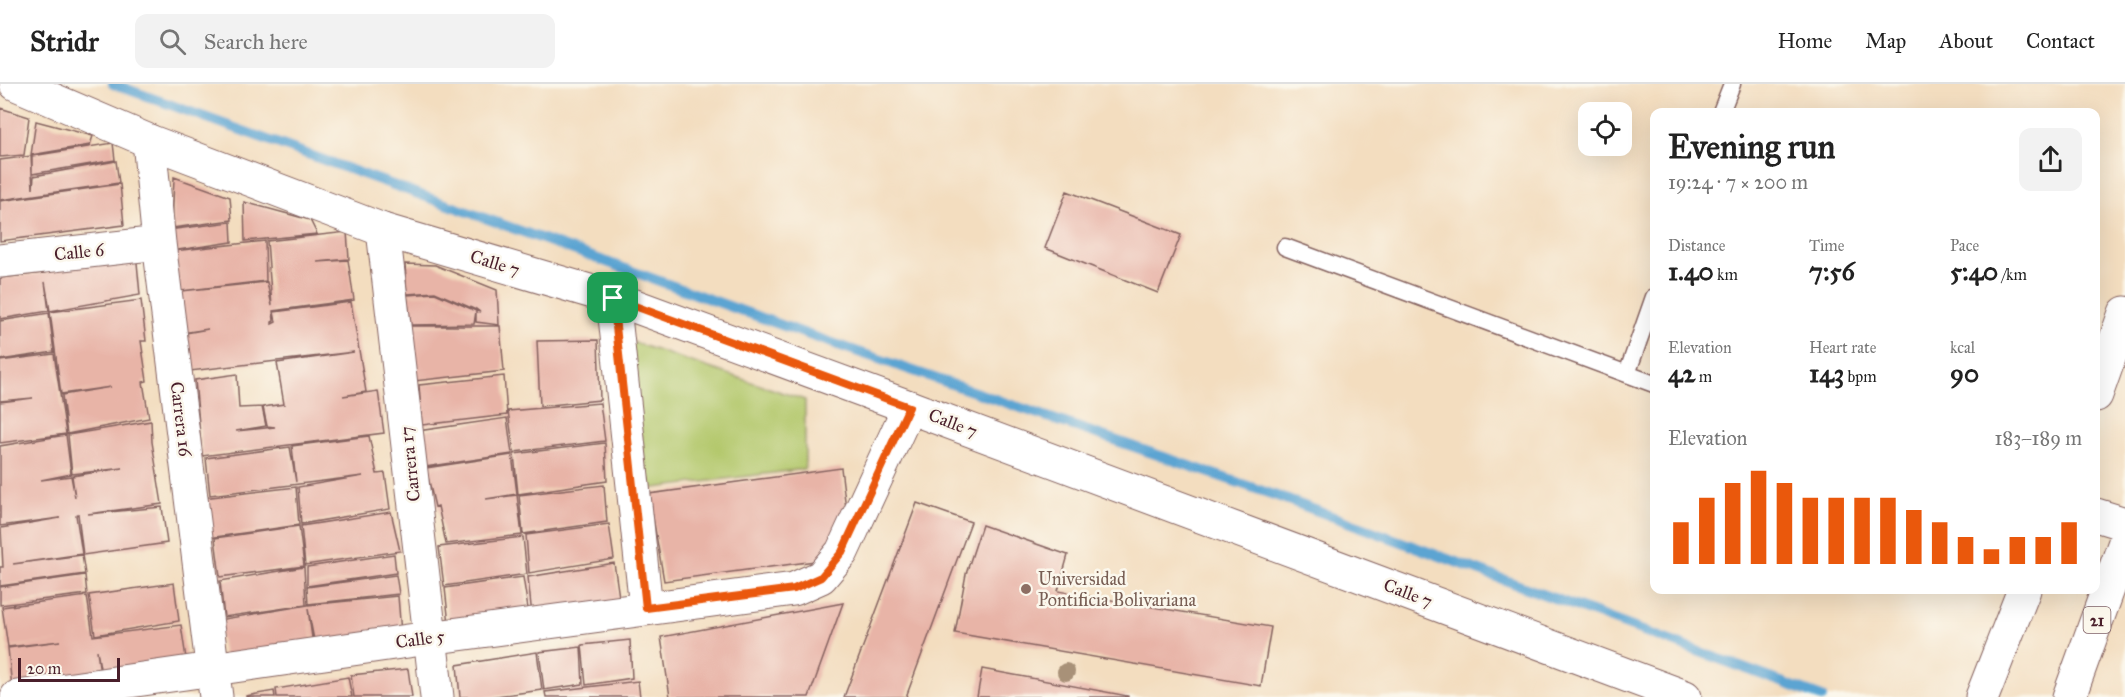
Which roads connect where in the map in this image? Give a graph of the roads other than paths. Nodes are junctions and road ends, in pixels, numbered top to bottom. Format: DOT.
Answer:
graph roads {
  1 [pos="16,84"];
  2 [pos="1732,84"];
  3 [pos="1723,108"];
  4 [pos="149,141"];
  5 [pos="384,230"];
  6 [pos="159,243"];
  7 [pos="1285,247"];
  8 [pos="0,261"];
  9 [pos="613,298"];
  10 [pos="2125,314"];
  11 [pos="1650,319"];
  12 [pos="1627,374"];
  13 [pos="1650,383"];
  14 [pos="2100,384"];
  15 [pos="909,407"];
  16 [pos="2100,516"];
  17 [pos="2125,524"];
  18 [pos="2125,542"];
  19 [pos="2022,594"];
  20 [pos="646,608"];
  21 [pos="429,638"];
  22 [pos="214,683"];
  23 [pos="17,697"];
  24 [pos="437,697"];
  25 [pos="1685,697"];
  26 [pos="1982,697"];
  27 [pos="2069,697"];
  1 -- 4 [label="main road, Calle 7"];
  2 -- 3 [label="lane"];
  4 -- 5 [label="main road, Calle 7"];
  4 -- 6 [label="main road, Carrera 16"];
  5 -- 9 [label="main road, Calle 7"];
  5 -- 21 [label="main road, Carrera 17"];
  6 -- 8 [label="main road, Calle 6"];
  6 -- 22 [label="main road, Carrera 16"];
  7 -- 12 [label="lane"];
  9 -- 15 [label="main road, Calle 7"];
  9 -- 20 [label="main road"];
  10 -- 14 [label="main road"];
  11 -- 12 [label="lane"];
  12 -- 13 [label="lane"];
  15 -- 20 [label="main road, Calle 5"];
  15 -- 25 [label="main road, Calle 7"];
  16 -- 17 [label="main road"];
  18 -- 27 [label="main road, 21"];
  19 -- 26 [label="main road"];
  20 -- 21 [label="main road, Calle 5"];
  21 -- 22 [label="main road, Calle 5"];
  21 -- 24 [label="main road, Carrera 17"];
  22 -- 23 [label="main road, Calle 5"];
}
